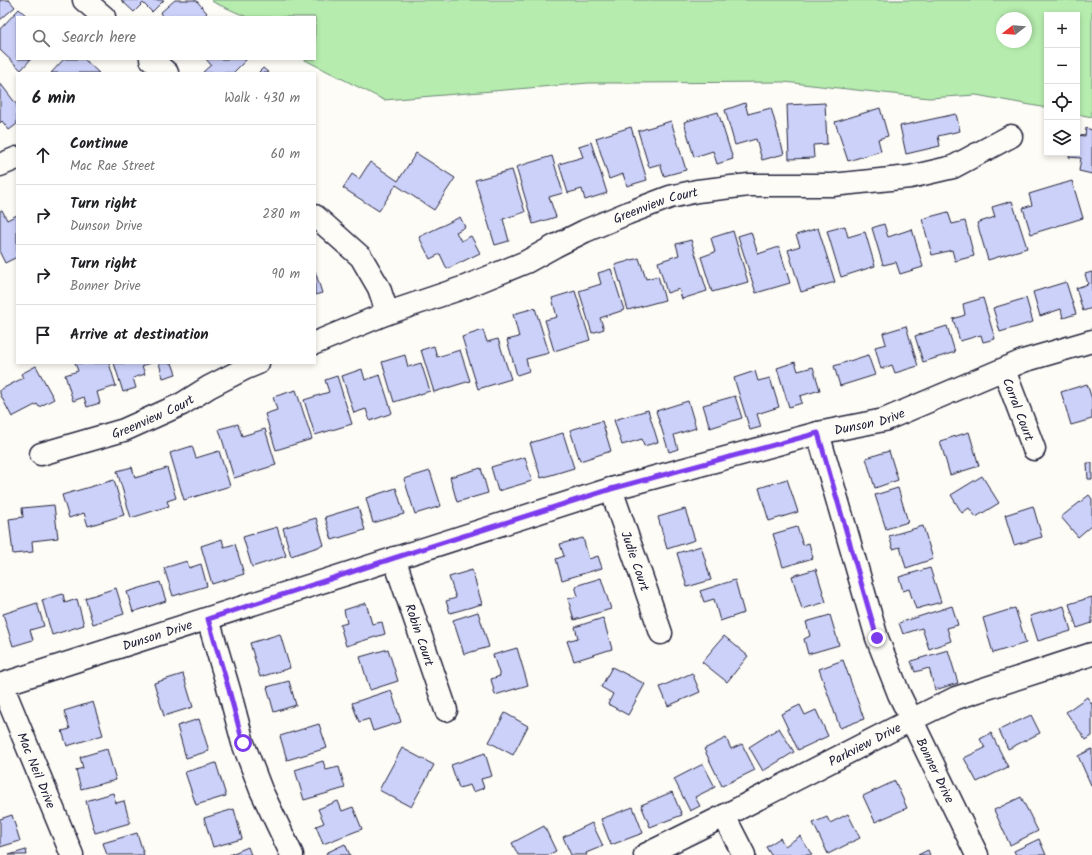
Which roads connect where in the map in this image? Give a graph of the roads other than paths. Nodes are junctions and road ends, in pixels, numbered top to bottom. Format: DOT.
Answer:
graph roads {
  1 [pos="84,0"];
  2 [pos="103,16"];
  3 [pos="152,60"];
  4 [pos="166,72"];
  5 [pos="1011,136"];
  6 [pos="16,158"];
  7 [pos="0,165"];
  8 [pos="316,217"];
  9 [pos="385,314"];
  10 [pos="1092,340"];
  11 [pos="316,343"];
  12 [pos="256,364"];
  13 [pos="1004,370"];
  14 [pos="818,433"];
  15 [pos="1034,449"];
  16 [pos="41,454"];
  17 [pos="611,489"];
  18 [pos="394,558"];
  19 [pos="208,619"];
  20 [pos="661,633"];
  21 [pos="1092,654"];
  22 [pos="1,685"];
  23 [pos="446,710"];
  24 [pos="911,720"];
  25 [pos="724,816"];
  26 [pos="72,855"];
  27 [pos="292,855"];
  28 [pos="646,855"];
  29 [pos="744,855"];
  30 [pos="977,855"];
  1 -- 2 [label="street"];
  3 -- 4 [label="street"];
  5 -- 9 [label="street, Greenview Court"];
  6 -- 7 [label="street"];
  8 -- 9 [label="street"];
  9 -- 11 [label="street, Greenview Court"];
  10 -- 13 [label="street, Dunson Drive"];
  12 -- 16 [label="street, Greenview Court"];
  13 -- 14 [label="street, Dunson Drive"];
  13 -- 15 [label="street, Corral Court"];
  14 -- 17 [label="street, Dunson Drive"];
  14 -- 24 [label="street, Bonner Drive"];
  17 -- 18 [label="street, Dunson Drive"];
  17 -- 20 [label="street, Judie Court"];
  18 -- 19 [label="street, Dunson Drive"];
  18 -- 23 [label="street, Robin Court"];
  19 -- 22 [label="street, Dunson Drive"];
  19 -- 27 [label="street"];
  21 -- 24 [label="street, Parkview Drive"];
  22 -- 26 [label="street, Mac Neil Drive"];
  24 -- 25 [label="street, Parkview Drive"];
  24 -- 30 [label="street, Bonner Drive"];
  25 -- 28 [label="street, Parkview Drive"];
  25 -- 29 [label="street"];
}
